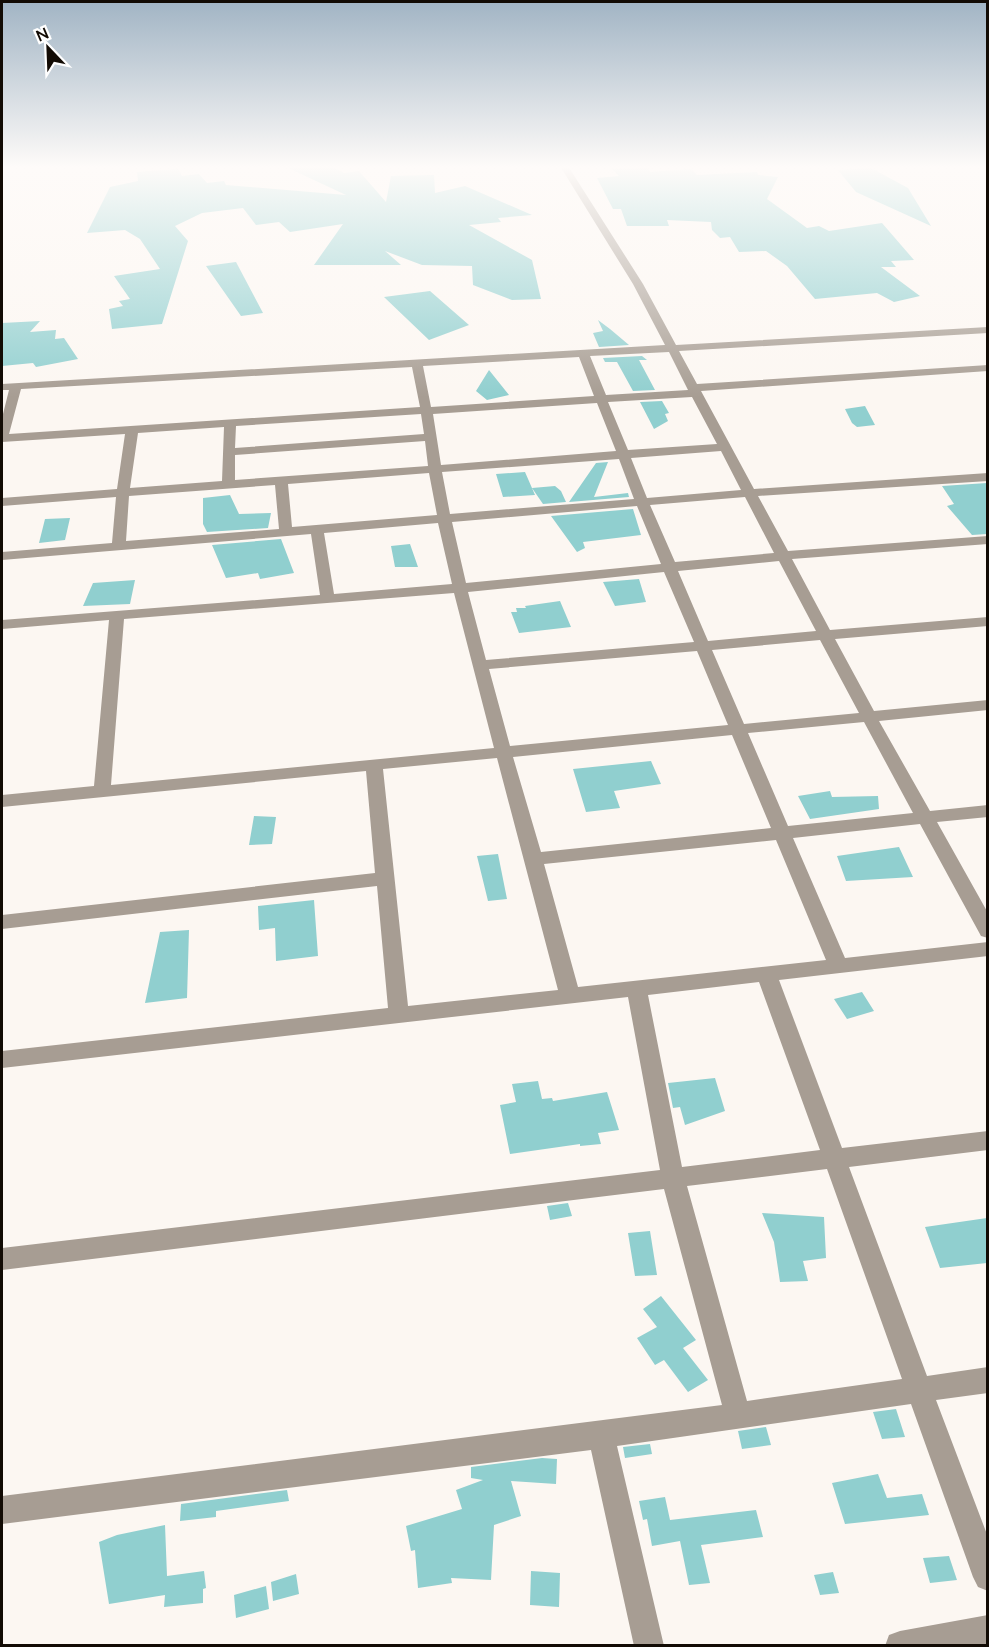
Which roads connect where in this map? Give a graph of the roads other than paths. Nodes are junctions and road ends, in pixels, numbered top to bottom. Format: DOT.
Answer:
graph roads {
  1 [pos="612,243"];
  2 [pos="987,330"];
  3 [pos="671,348"];
  4 [pos="583,353"];
  5 [pos="417,363"];
  6 [pos="987,368"];
  7 [pos="16,386"];
  8 [pos="2,387"];
  9 [pos="694,391"];
  10 [pos="601,399"];
  11 [pos="428,410"];
  12 [pos="230,423"];
  13 [pos="132,429"];
  14 [pos="431,436"];
  15 [pos="2,438"];
  16 [pos="723,447"];
  17 [pos="229,452"];
  18 [pos="623,454"];
  19 [pos="435,469"];
  20 [pos="987,477"];
  21 [pos="281,480"];
  22 [pos="228,484"];
  23 [pos="123,492"];
  24 [pos="748,494"];
  25 [pos="2,502"];
  26 [pos="642,502"];
  27 [pos="444,519"];
  28 [pos="317,530"];
  29 [pos="286,532"];
  30 [pos="987,540"];
  31 [pos="119,546"];
  32 [pos="2,556"];
  33 [pos="782,556"];
  34 [pos="670,568"];
  35 [pos="461,588"];
  36 [pos="328,599"];
  37 [pos="117,615"];
  38 [pos="987,621"];
  39 [pos="2,624"];
  40 [pos="825,635"];
  41 [pos="704,645"];
  42 [pos="481,665"];
  43 [pos="987,705"];
  44 [pos="868,715"];
  45 [pos="737,728"];
  46 [pos="503,751"];
  47 [pos="374,764"];
  48 [pos="102,791"];
  49 [pos="2,801"];
  50 [pos="987,811"];
  51 [pos="925,818"];
  52 [pos="783,833"];
  53 [pos="534,858"];
  54 [pos="385,878"];
  55 [pos="2,922"];
  56 [pos="987,931"];
  57 [pos="987,949"];
  58 [pos="838,965"];
  59 [pos="766,973"];
  60 [pos="636,988"];
  61 [pos="570,995"];
  62 [pos="399,1015"];
  63 [pos="2,1060"];
  64 [pos="987,1140"];
  65 [pos="833,1158"];
  66 [pos="673,1178"];
  67 [pos="2,1259"];
  68 [pos="987,1380"];
  69 [pos="918,1390"];
  70 [pos="738,1415"];
  71 [pos="602,1435"];
  72 [pos="2,1510"];
  73 [pos="987,1577"];
  74 [pos="987,1630"];
  75 [pos="649,1646"];
  76 [pos="900,1646"];
  1 -- 3 [label="street"];
  2 -- 3 [label="street"];
  3 -- 4 [label="street"];
  3 -- 9 [label="street"];
  4 -- 5 [label="street"];
  4 -- 10 [label="street"];
  5 -- 7 [label="street"];
  5 -- 11 [label="street"];
  6 -- 9 [label="street"];
  7 -- 8 [label="street"];
  7 -- 15 [label="street"];
  9 -- 10 [label="street"];
  9 -- 16 [label="street"];
  10 -- 11 [label="street"];
  10 -- 18 [label="street"];
  11 -- 12 [label="street"];
  11 -- 14 [label="street"];
  12 -- 13 [label="street"];
  12 -- 17 [label="street"];
  13 -- 15 [label="street"];
  13 -- 23 [label="street"];
  14 -- 17 [label="street"];
  14 -- 19 [label="street"];
  16 -- 18 [label="street"];
  16 -- 24 [label="street"];
  17 -- 22 [label="street"];
  18 -- 19 [label="street"];
  18 -- 26 [label="street"];
  19 -- 21 [label="street"];
  19 -- 27 [label="street"];
  20 -- 24 [label="street"];
  21 -- 22 [label="street"];
  21 -- 29 [label="street"];
  22 -- 23 [label="street"];
  23 -- 25 [label="street"];
  23 -- 31 [label="street"];
  24 -- 26 [label="street"];
  24 -- 33 [label="street"];
  26 -- 27 [label="street"];
  26 -- 34 [label="street"];
  27 -- 28 [label="street"];
  27 -- 35 [label="street"];
  28 -- 29 [label="street"];
  28 -- 36 [label="street"];
  29 -- 31 [label="street"];
  30 -- 33 [label="street"];
  31 -- 32 [label="street"];
  33 -- 34 [label="street"];
  33 -- 40 [label="street"];
  34 -- 35 [label="street"];
  34 -- 41 [label="street"];
  35 -- 36 [label="street"];
  35 -- 42 [label="street"];
  36 -- 37 [label="street"];
  37 -- 39 [label="street"];
  37 -- 48 [label="street"];
  38 -- 40 [label="street"];
  40 -- 41 [label="street"];
  40 -- 44 [label="street"];
  41 -- 42 [label="street"];
  41 -- 45 [label="street"];
  42 -- 46 [label="street"];
  43 -- 44 [label="street"];
  44 -- 45 [label="street"];
  44 -- 51 [label="street"];
  45 -- 46 [label="street"];
  45 -- 52 [label="street"];
  46 -- 47 [label="street"];
  46 -- 53 [label="street"];
  47 -- 48 [label="street"];
  47 -- 54 [label="street"];
  48 -- 49 [label="street"];
  50 -- 51 [label="street"];
  51 -- 52 [label="street"];
  51 -- 56 [label="street"];
  52 -- 53 [label="street"];
  52 -- 58 [label="street"];
  53 -- 61 [label="street"];
  54 -- 55 [label="street"];
  54 -- 62 [label="street"];
  57 -- 58 [label="street"];
  58 -- 59 [label="street"];
  59 -- 60 [label="street"];
  59 -- 65 [label="street"];
  60 -- 61 [label="street"];
  60 -- 66 [label="street"];
  61 -- 62 [label="street"];
  62 -- 63 [label="street"];
  64 -- 65 [label="street"];
  65 -- 66 [label="street"];
  65 -- 69 [label="street"];
  66 -- 67 [label="street"];
  66 -- 70 [label="street"];
  68 -- 69 [label="street"];
  69 -- 70 [label="street"];
  69 -- 73 [label="street"];
  70 -- 71 [label="street"];
  71 -- 72 [label="street"];
  71 -- 75 [label="street"];
  74 -- 76 [label="street"];
}
